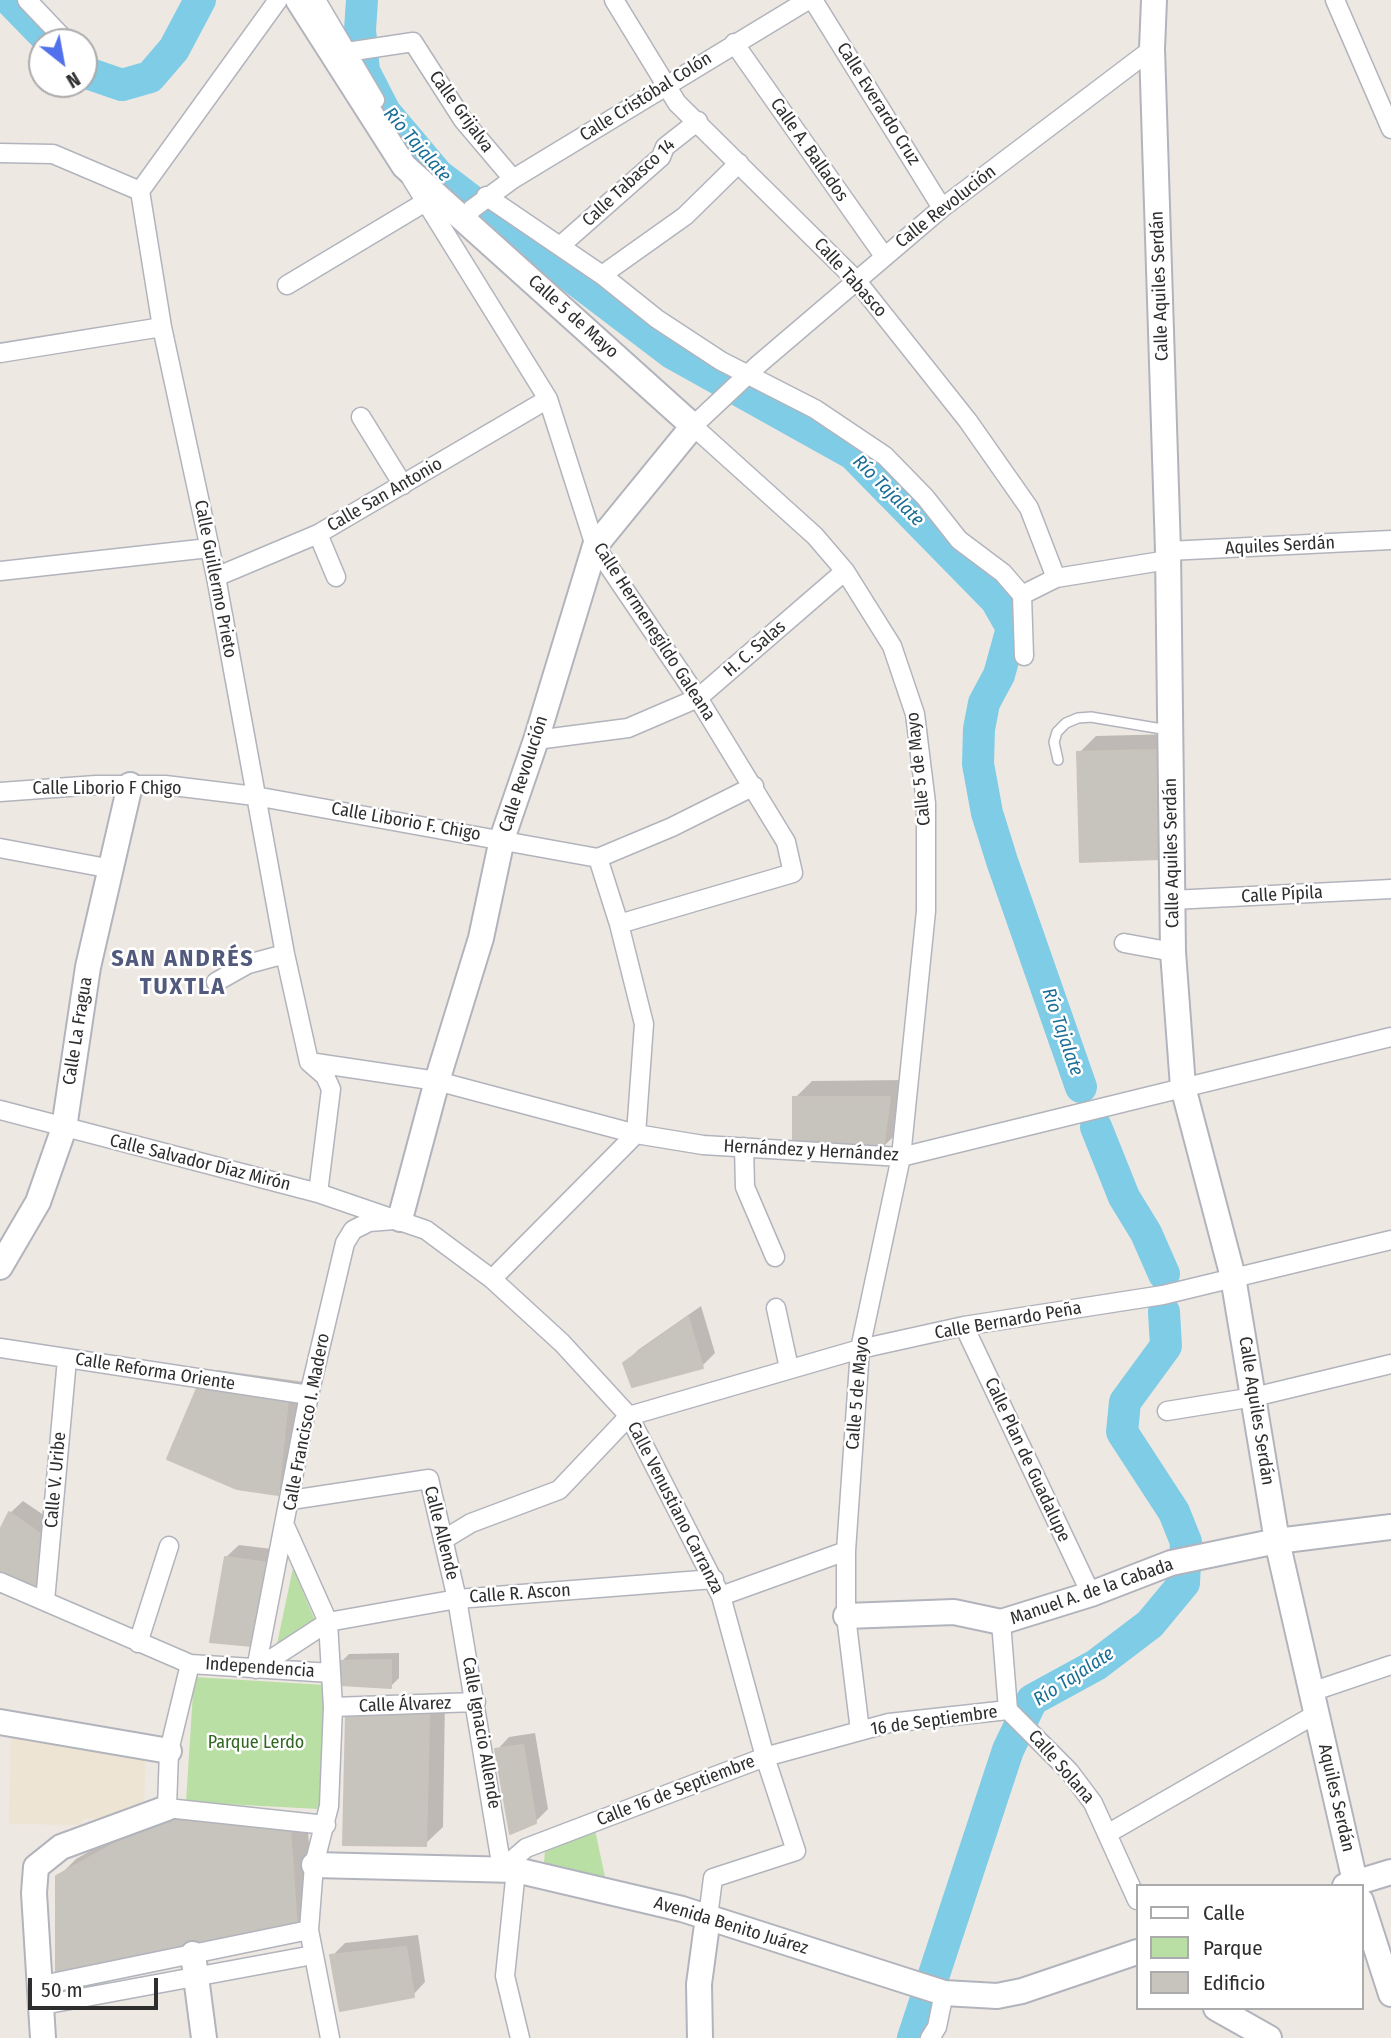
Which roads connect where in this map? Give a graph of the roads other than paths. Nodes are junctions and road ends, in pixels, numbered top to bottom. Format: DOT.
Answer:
graph roads {
  1 [pos="27,0"];
  2 [pos="278,0"];
  3 [pos="298,0"];
  4 [pos="316,0"];
  5 [pos="614,0"];
  6 [pos="808,0"];
  7 [pos="813,0"];
  8 [pos="1154,0"];
  9 [pos="1335,0"];
  10 [pos="54,28"];
  11 [pos="734,43"];
  12 [pos="359,49"];
  13 [pos="1152,49"];
  14 [pos="666,85"];
  15 [pos="1383,91"];
  16 [pos="698,121"];
  17 [pos="1391,129"];
  18 [pos="0,153"];
  19 [pos="739,163"];
  20 [pos="513,179"];
  21 [pos="422,186"];
  22 [pos="140,191"];
  23 [pos="477,206"];
  24 [pos="942,208"];
  25 [pos="560,246"];
  26 [pos="884,256"];
  27 [pos="603,275"];
  28 [pos="856,280"];
  29 [pos="287,285"];
  30 [pos="162,327"];
  31 [pos="0,353"];
  32 [pos="746,377"];
  33 [pos="548,399"];
  34 [pos="361,417"];
  35 [pos="692,426"];
  36 [pos="404,485"];
  37 [pos="318,534"];
  38 [pos="1391,540"];
  39 [pos="595,546"];
  40 [pos="209,548"];
  41 [pos="1168,555"];
  42 [pos="0,571"];
  43 [pos="845,571"];
  44 [pos="216,577"];
  45 [pos="336,577"];
  46 [pos="1056,578"];
  47 [pos="1022,595"];
  48 [pos="1024,656"];
  49 [pos="698,698"];
  50 [pos="1170,730"];
  51 [pos="536,740"];
  52 [pos="1058,760"];
  53 [pos="131,785"];
  54 [pos="754,786"];
  55 [pos="0,792"];
  56 [pos="255,796"];
  57 [pos="502,839"];
  58 [pos="0,848"];
  59 [pos="598,858"];
  60 [pos="112,869"];
  61 [pos="1391,889"];
  62 [pos="1172,900"];
  63 [pos="620,924"];
  64 [pos="1124,943"];
  65 [pos="1173,952"];
  66 [pos="285,954"];
  67 [pos="216,982"];
  68 [pos="1391,1037"];
  69 [pos="309,1062"];
  70 [pos="437,1081"];
  71 [pos="1183,1087"];
  72 [pos="0,1110"];
  73 [pos="64,1128"];
  74 [pos="636,1135"];
  75 [pos="744,1147"];
  76 [pos="901,1157"];
  77 [pos="318,1193"];
  78 [pos="354,1204"];
  79 [pos="400,1219"];
  80 [pos="1391,1240"];
  81 [pos="345,1243"];
  82 [pos="775,1257"];
  83 [pos="0,1268"];
  84 [pos="1233,1277"];
  85 [pos="492,1279"];
  86 [pos="776,1308"];
  87 [pos="964,1326"];
  88 [pos="0,1349"];
  89 [pos="860,1349"];
  90 [pos="67,1359"];
  91 [pos="1391,1364"];
  92 [pos="789,1368"];
  93 [pos="309,1395"];
  94 [pos="1254,1397"];
  95 [pos="1167,1411"];
  96 [pos="629,1416"];
  97 [pos="291,1500"];
  98 [pos="1391,1527"];
  99 [pos="286,1528"];
  100 [pos="443,1540"];
  101 [pos="1277,1541"];
  102 [pos="169,1546"];
  103 [pos="846,1551"];
  104 [pos="0,1582"];
  105 [pos="718,1588"];
  106 [pos="1091,1594"];
  107 [pos="457,1599"];
  108 [pos="45,1601"];
  109 [pos="846,1616"];
  110 [pos="328,1622"];
  111 [pos="1001,1622"];
  112 [pos="138,1643"];
  113 [pos="190,1664"];
  114 [pos="1391,1665"];
  115 [pos="256,1669"];
  116 [pos="331,1672"];
  117 [pos="476,1702"];
  118 [pos="1314,1703"];
  119 [pos="333,1707"];
  120 [pos="1011,1712"];
  121 [pos="0,1722"];
  122 [pos="860,1731"];
  123 [pos="169,1751"];
  124 [pos="765,1758"];
  125 [pos="167,1808"];
  126 [pos="326,1825"];
  127 [pos="1107,1834"];
  128 [pos="314,1865"];
  129 [pos="509,1869"];
  130 [pos="1391,1872"];
  131 [pos="1353,1884"];
  132 [pos="1363,1885"];
  133 [pos="1136,1898"];
  134 [pos="1363,1915"];
  135 [pos="708,1917"];
  136 [pos="309,1930"];
  137 [pos="1136,1952"];
  138 [pos="313,1955"];
  139 [pos="195,1965"];
  140 [pos="936,1991"];
  141 [pos="1391,1994"];
  142 [pos="42,1995"];
  143 [pos="1220,2010"];
  144 [pos="937,2034"];
  145 [pos="43,2038"];
  146 [pos="204,2038"];
  147 [pos="330,2038"];
  148 [pos="520,2038"];
  149 [pos="700,2038"];
  150 [pos="1269,2038"];
  1 -- 10 [label="street"];
  2 -- 22 [label="street"];
  3 -- 21 [label="street, Calle 5 de Mayo"];
  4 -- 12 [label="street, Calle Hermenegildo Galeana"];
  5 -- 14 [label="street, Calle Tabasco"];
  6 -- 11 [label="street, Calle Cristóbal Colón"];
  7 -- 24 [label="street, Calle Everardo Cruz"];
  8 -- 13 [label="street, Calle Aquiles Serdán"];
  9 -- 15 [label="street"];
  11 -- 14 [label="street, Calle Cristóbal Colón"];
  11 -- 26 [label="street, Calle A. Ballados"];
  12 -- 20 [label="street, Calle Grijalva"];
  12 -- 21 [label="street, Calle Hermenegildo Galeana"];
  13 -- 24 [label="street, Calle Revolución"];
  13 -- 41 [label="street, Calle Aquiles Serdán"];
  14 -- 16 [label="street, Calle Tabasco"];
  14 -- 20 [label="street, Calle Cristóbal Colón"];
  15 -- 17 [label="street"];
  16 -- 19 [label="street, Calle Tabasco"];
  16 -- 25 [label="street, Calle Tabasco 14"];
  18 -- 22 [label="street"];
  19 -- 27 [label="street"];
  19 -- 28 [label="street, Calle Tabasco"];
  20 -- 23 [label="street, Calle Cristóbal Colón"];
  21 -- 23 [label="street, Calle 5 de Mayo"];
  21 -- 29 [label="street"];
  21 -- 33 [label="street, Calle Hermenegildo Galeana"];
  22 -- 30 [label="street, Calle Guillermo Prieto"];
  23 -- 25 [label="street, Calle 5 de Mayo"];
  23 -- 35 [label="street, Calle 5 de Mayo"];
  24 -- 26 [label="street, Calle Revolución"];
  25 -- 27 [label="street, Calle 5 de Mayo"];
  26 -- 28 [label="street, Calle Revolución"];
  27 -- 32 [label="street, Calle 5 de Mayo"];
  28 -- 32 [label="street, Calle Revolución"];
  28 -- 46 [label="street, Calle Tabasco"];
  30 -- 31 [label="street"];
  30 -- 40 [label="street, Calle Guillermo Prieto"];
  32 -- 35 [label="street, Calle Revolución"];
  32 -- 47 [label="street, Calle 5 de Mayo"];
  33 -- 36 [label="street, Calle San Antonio"];
  33 -- 39 [label="street, Calle Hermenegildo Galeana"];
  34 -- 36 [label="street"];
  35 -- 39 [label="street, Calle Revolución"];
  35 -- 43 [label="street, Calle 5 de Mayo"];
  36 -- 37 [label="street, Calle San Antonio"];
  37 -- 44 [label="street, Calle San Antonio"];
  37 -- 45 [label="street"];
  38 -- 41 [label="street, Aquiles Serdán"];
  39 -- 49 [label="street, Calle Hermenegildo Galeana"];
  39 -- 51 [label="street, Calle Revolución"];
  40 -- 42 [label="street"];
  40 -- 44 [label="street, Calle Guillermo Prieto"];
  41 -- 46 [label="street, Aquiles Serdán"];
  41 -- 50 [label="street, Calle Aquiles Serdán"];
  43 -- 49 [label="street, H. C. Salas"];
  43 -- 76 [label="street, Calle 5 de Mayo"];
  44 -- 56 [label="street, Calle Guillermo Prieto"];
  46 -- 47 [label="street, Aquiles Serdán"];
  47 -- 48 [label="street"];
  49 -- 51 [label="street, H. C. Salas"];
  49 -- 54 [label="street, Calle Hermenegildo Galeana"];
  50 -- 52 [label="lane"];
  50 -- 62 [label="street, Calle Aquiles Serdán"];
  51 -- 57 [label="street, Calle Revolución"];
  53 -- 55 [label="street, Calle Liborio F Chigo"];
  53 -- 56 [label="street, Calle Liborio F Chigo"];
  53 -- 60 [label="street, Calle La Fragua"];
  54 -- 59 [label="street"];
  54 -- 63 [label="street, Calle Hermenegildo Galeana"];
  56 -- 57 [label="street, Calle Liborio F. Chigo"];
  56 -- 66 [label="street, Calle Guillermo Prieto"];
  57 -- 59 [label="street, Calle Liborio F. Chigo"];
  57 -- 70 [label="street, Calle Revolución"];
  58 -- 60 [label="street"];
  59 -- 63 [label="street"];
  60 -- 73 [label="street, Calle La Fragua"];
  61 -- 62 [label="street, Calle Pípila"];
  62 -- 65 [label="street, Calle Aquiles Serdán"];
  63 -- 74 [label="street"];
  64 -- 65 [label="street"];
  65 -- 71 [label="street, Calle Aquiles Serdán"];
  66 -- 67 [label="street"];
  66 -- 69 [label="street, Calle Guillermo Prieto"];
  68 -- 71 [label="street, Hernández y Hernández"];
  69 -- 70 [label="street, Hernández y Hernández"];
  69 -- 77 [label="street, Calle Guillermo Prieto"];
  70 -- 74 [label="street, Hernández y Hernández"];
  70 -- 79 [label="street, Calle Revolución"];
  71 -- 76 [label="street, Hernández y Hernández"];
  71 -- 84 [label="street, Calle Aquiles Serdán"];
  72 -- 73 [label="street, Calle Salvador Díaz Mirón"];
  73 -- 77 [label="street, Calle Salvador Díaz Mirón"];
  73 -- 83 [label="street, Calle La Fragua"];
  74 -- 75 [label="street, Hernández y Hernández"];
  74 -- 85 [label="street"];
  75 -- 76 [label="street, Hernández y Hernández"];
  75 -- 82 [label="street"];
  76 -- 89 [label="street, Calle 5 de Mayo"];
  77 -- 78 [label="street, Calle Salvador Díaz Mirón"];
  78 -- 79 [label="street, Calle Salvador Díaz Mirón"];
  78 -- 81 [label="street, Calle Francisco I. Madero"];
  79 -- 81 [label="street"];
  79 -- 85 [label="street, Calle Venustiano Carranza"];
  80 -- 84 [label="street, Calle Bernardo Peña"];
  81 -- 93 [label="street, Calle Francisco I. Madero"];
  84 -- 87 [label="street, Calle Bernardo Peña"];
  84 -- 94 [label="street, Calle Aquiles Serdán"];
  85 -- 96 [label="street, Calle Venustiano Carranza"];
  86 -- 92 [label="street"];
  87 -- 89 [label="street, Calle Bernardo Peña"];
  87 -- 106 [label="street, Calle Plan de Guadalupe"];
  88 -- 90 [label="street, Calle Reforma Oriente"];
  89 -- 92 [label="street, Calle Bernardo Peña"];
  89 -- 103 [label="street, Calle 5 de Mayo"];
  90 -- 93 [label="street, Calle Reforma Oriente"];
  90 -- 108 [label="street, Calle V. Uribe"];
  91 -- 94 [label="street"];
  92 -- 96 [label="street, Calle Bernardo Peña"];
  93 -- 97 [label="street, Calle Francisco I. Madero"];
  94 -- 95 [label="street"];
  94 -- 101 [label="street, Calle Aquiles Serdán"];
  96 -- 100 [label="street"];
  96 -- 105 [label="street, Calle Venustiano Carranza"];
  97 -- 99 [label="street, Calle Francisco I. Madero"];
  97 -- 100 [label="street, Calle Allende"];
  98 -- 101 [label="street, Manuel A. de la Cabada"];
  99 -- 110 [label="street, Calle Francisco I. Madero"];
  99 -- 115 [label="street"];
  100 -- 107 [label="street, Calle Allende"];
  101 -- 106 [label="street, Manuel A. de la Cabada"];
  101 -- 118 [label="street, Calle Aquiles Serdán"];
  102 -- 112 [label="street"];
  103 -- 105 [label="street, Calle R. Ascon"];
  103 -- 109 [label="street, Calle 5 de Mayo"];
  104 -- 108 [label="street, Independencia"];
  105 -- 107 [label="street, Calle R. Ascon"];
  105 -- 124 [label="street, Calle Venustiano Carranza"];
  106 -- 111 [label="street, Manuel A. de la Cabada"];
  107 -- 110 [label="street, Calle R. Ascon"];
  107 -- 117 [label="street, Calle Ignacio Allende"];
  108 -- 112 [label="street, Independencia"];
  109 -- 111 [label="street, Manuel A. de la Cabada"];
  109 -- 122 [label="street, Calle 5 de Mayo"];
  110 -- 115 [label="street"];
  110 -- 116 [label="street, Calle Francisco I. Madero"];
  111 -- 120 [label="street"];
  112 -- 113 [label="street, Independencia"];
  113 -- 115 [label="street, Independencia"];
  113 -- 123 [label="street"];
  114 -- 118 [label="street"];
  115 -- 116 [label="street, Independencia"];
  116 -- 119 [label="street, Calle Francisco I. Madero"];
  117 -- 119 [label="street, Calle Álvarez"];
  117 -- 129 [label="street, Calle Ignacio Allende"];
  118 -- 127 [label="street"];
  118 -- 131 [label="street, Aquiles Serdán"];
  119 -- 126 [label="street, Calle Francisco I. Madero"];
  120 -- 122 [label="street, 16 de Septiembre"];
  120 -- 127 [label="street, Calle Solana"];
  121 -- 123 [label="street"];
  122 -- 124 [label="street, Calle 16 de Septiembre"];
  123 -- 125 [label="street"];
  124 -- 129 [label="street, Calle 16 de Septiembre"];
  124 -- 135 [label="street, Calle Venustiano Carranza"];
  125 -- 126 [label="street"];
  125 -- 142 [label="street"];
  126 -- 128 [label="street, Calle Francisco I. Madero"];
  127 -- 133 [label="street, Calle Solana"];
  128 -- 129 [label="street, Avenida Benito Juárez"];
  128 -- 136 [label="street, Calle Francisco I. Madero"];
  129 -- 135 [label="street, Avenida Benito Juárez"];
  129 -- 148 [label="street, Calle Ignacio Allende"];
  130 -- 132 [label="street"];
  134 -- 141 [label="street"];
  135 -- 140 [label="street, Avenida Benito Juárez"];
  135 -- 149 [label="street"];
  136 -- 138 [label="street, Calle Francisco I. Madero"];
  136 -- 139 [label="street"];
  137 -- 140 [label="street, Avenida Benito Juárez"];
  138 -- 139 [label="street"];
  138 -- 147 [label="street, Calle Francisco I. Madero"];
  139 -- 142 [label="street"];
  139 -- 146 [label="street"];
  140 -- 144 [label="street"];
  142 -- 145 [label="street"];
  143 -- 150 [label="street"];
}
